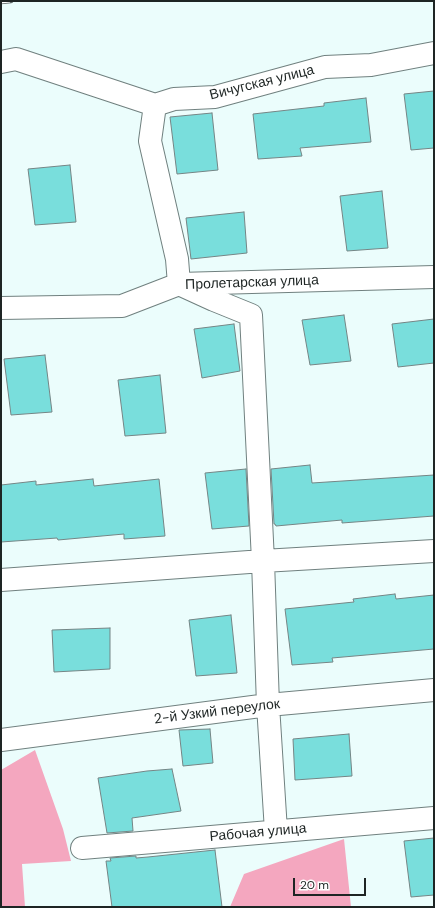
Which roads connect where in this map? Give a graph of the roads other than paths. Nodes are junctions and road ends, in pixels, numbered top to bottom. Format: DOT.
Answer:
graph roads {
  1 [pos="434,53"];
  2 [pos="1,62"];
  3 [pos="155,105"];
  4 [pos="434,277"];
  5 [pos="179,284"];
  6 [pos="1,308"];
  7 [pos="434,551"];
  8 [pos="262,561"];
  9 [pos="1,580"];
  10 [pos="434,690"];
  11 [pos="268,705"];
  12 [pos="1,740"];
  13 [pos="434,818"];
  14 [pos="276,831"];
  15 [pos="82,848"];
  1 -- 3 [label="street, Вичугская улица"];
  2 -- 3 [label="street"];
  3 -- 5 [label="street"];
  4 -- 5 [label="street, Пролетарская улица"];
  5 -- 6 [label="street, Пролетарская улица"];
  5 -- 8 [label="street"];
  7 -- 8 [label="street"];
  8 -- 9 [label="street"];
  8 -- 11 [label="street"];
  10 -- 11 [label="street, 2-й Узкий переулок"];
  11 -- 12 [label="street, 2-й Узкий переулок"];
  11 -- 14 [label="street"];
  13 -- 14 [label="street, Рабочая улица"];
  14 -- 15 [label="street, Рабочая улица"];
}
